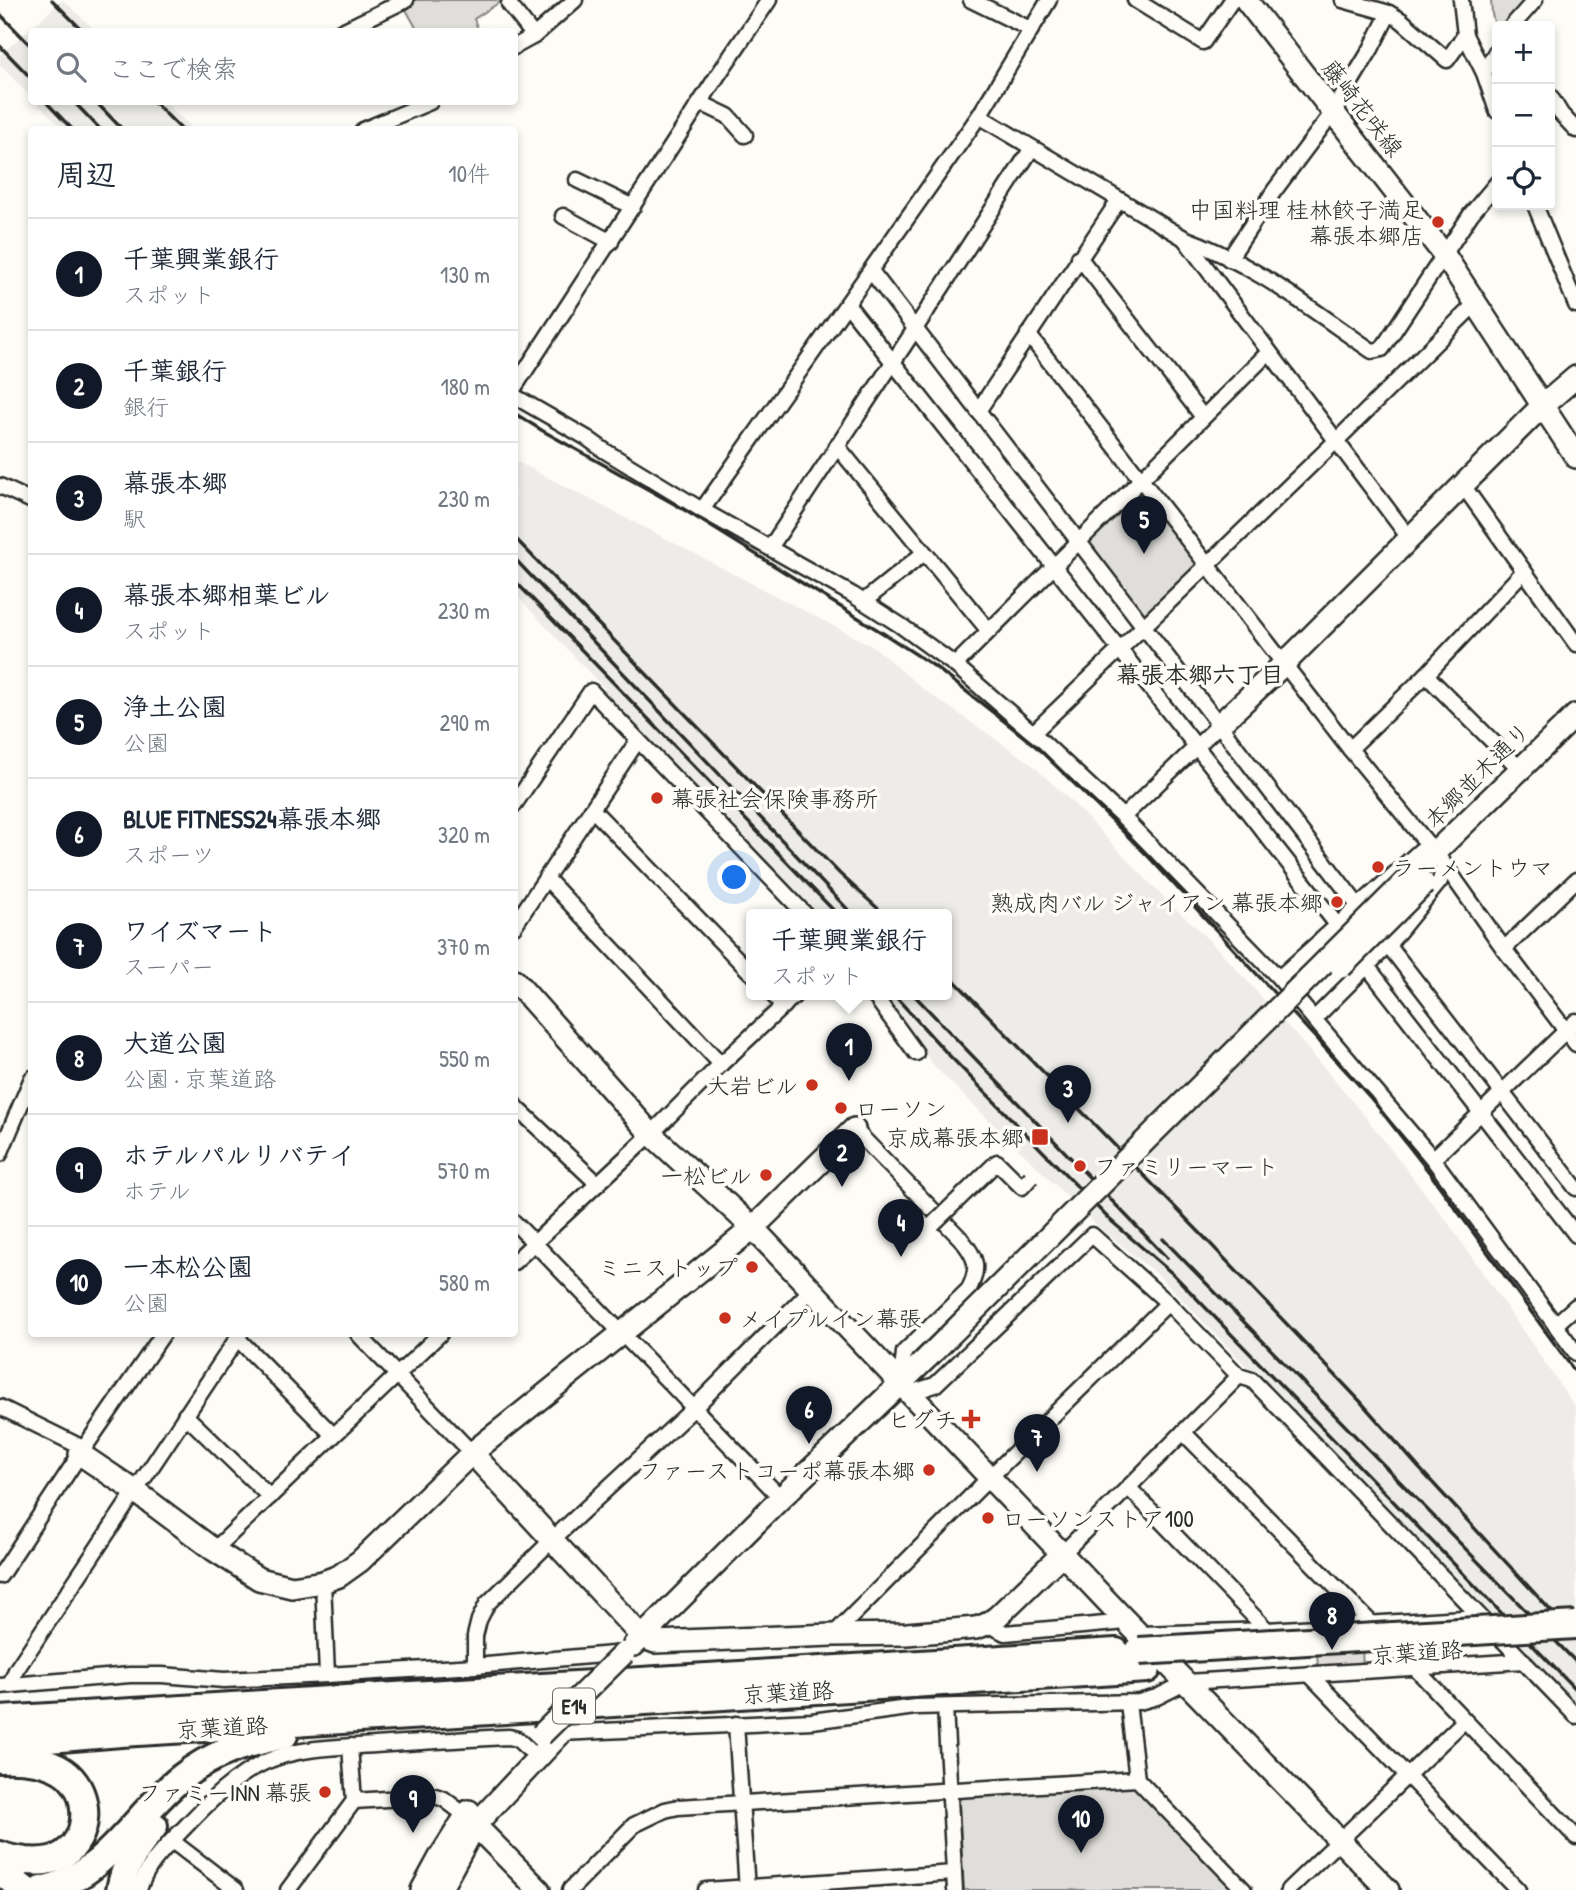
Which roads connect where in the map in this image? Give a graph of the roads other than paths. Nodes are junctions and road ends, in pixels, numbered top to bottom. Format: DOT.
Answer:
graph roads {
  1 [pos="406,0"];
  2 [pos="575,0"];
  3 [pos="769,0"];
  4 [pos="971,0"];
  5 [pos="1049,0"];
  6 [pos="1135,0"];
  7 [pos="1232,0"];
  8 [pos="1246,0"];
  9 [pos="1343,0"];
  10 [pos="1461,0"];
  11 [pos="1535,0"];
  12 [pos="509,4"];
  13 [pos="1389,13"];
  14 [pos="1516,21"];
  15 [pos="348,28"];
  16 [pos="1030,29"];
  17 [pos="1465,35"];
  18 [pos="534,36"];
  19 [pos="518,45"];
  20 [pos="1492,59"];
  21 [pos="1484,73"];
  22 [pos="1492,96"];
  23 [pos="701,103"];
  24 [pos="1555,104"];
  25 [pos="423,105"];
  26 [pos="1332,112"];
  27 [pos="979,116"];
  28 [pos="373,126"];
  29 [pos="1576,130"];
  30 [pos="745,135"];
  31 [pos="1032,148"];
  32 [pos="578,180"];
  33 [pos="1492,189"];
  34 [pos="1119,200"];
  35 [pos="634,207"];
  36 [pos="1537,210"];
  37 [pos="563,216"];
  38 [pos="1184,238"];
  39 [pos="611,242"];
  40 [pos="1441,252"];
  41 [pos="1079,257"];
  42 [pos="1228,259"];
  43 [pos="871,271"];
  44 [pos="1575,299"];
  45 [pos="1476,303"];
  46 [pos="847,304"];
  47 [pos="915,329"];
  48 [pos="1028,334"];
  49 [pos="1269,352"];
  50 [pos="893,360"];
  51 [pos="1576,377"];
  52 [pos="518,382"];
  53 [pos="518,398"];
  54 [pos="1542,407"];
  55 [pos="978,411"];
  56 [pos="1203,417"];
  57 [pos="1336,441"];
  58 [pos="837,446"];
  59 [pos="1576,457"];
  60 [pos="1141,479"];
  61 [pos="1462,484"];
  62 [pos="0,486"];
  63 [pos="28,499"];
  64 [pos="702,510"];
  65 [pos="1410,539"];
  66 [pos="1079,542"];
  67 [pos="770,548"];
  68 [pos="924,553"];
  69 [pos="1208,565"];
  70 [pos="1054,566"];
  71 [pos="1524,572"];
  72 [pos="863,602"];
  73 [pos="1144,627"];
  74 [pos="989,631"];
  75 [pos="1576,644"];
  76 [pos="1120,650"];
  77 [pos="1284,663"];
  78 [pos="955,665"];
  79 [pos="1426,675"];
  80 [pos="1576,715"];
  81 [pos="1219,725"];
  82 [pos="1033,733"];
  83 [pos="1576,734"];
  84 [pos="638,740"];
  85 [pos="1196,746"];
  86 [pos="1350,749"];
  87 [pos="1520,769"];
  88 [pos="518,799"];
  89 [pos="592,809"];
  90 [pos="1123,817"];
  91 [pos="1440,859"];
  92 [pos="547,878"];
  93 [pos="1576,880"];
  94 [pos="1359,907"];
  95 [pos="800,909"];
  96 [pos="518,920"];
  97 [pos="1338,926"];
  98 [pos="1388,945"];
  99 [pos="1504,949"];
  100 [pos="1367,966"];
  101 [pos="746,968"];
  102 [pos="1279,978"];
  103 [pos="518,984"];
  104 [pos="778,1000"];
  105 [pos="790,1000"];
  106 [pos="878,1000"];
  107 [pos="784,1006"];
  108 [pos="1314,1019"];
  109 [pos="1571,1026"];
  110 [pos="1576,1044"];
  111 [pos="916,1053"];
  112 [pos="721,1064"];
  113 [pos="28,1088"];
  114 [pos="1502,1093"];
  115 [pos="518,1109"];
  116 [pos="1482,1112"];
  117 [pos="854,1129"];
  118 [pos="651,1134"];
  119 [pos="0,1154"];
  120 [pos="1433,1159"];
  121 [pos="1031,1177"];
  122 [pos="598,1184"];
  123 [pos="1576,1188"];
  124 [pos="933,1224"];
  125 [pos="518,1226"];
  126 [pos="753,1228"];
  127 [pos="1576,1235"];
  128 [pos="535,1243"];
  129 [pos="518,1258"];
  130 [pos="811,1290"];
  131 [pos="1168,1303"];
  132 [pos="1576,1306"];
  133 [pos="1555,1325"];
  134 [pos="621,1332"];
  135 [pos="161,1337"];
  136 [pos="238,1337"];
  137 [pos="240,1337"];
  138 [pos="361,1337"];
  139 [pos="437,1337"];
  140 [pos="1576,1353"];
  141 [pos="398,1373"];
  142 [pos="1239,1376"];
  143 [pos="905,1388"];
  144 [pos="0,1407"];
  145 [pos="694,1408"];
  146 [pos="185,1415"];
  147 [pos="1183,1432"];
  148 [pos="333,1435"];
  149 [pos="82,1451"];
  150 [pos="472,1453"];
  151 [pos="990,1477"];
  152 [pos="1128,1487"];
  153 [pos="135,1491"];
  154 [pos="270,1497"];
  155 [pos="781,1498"];
  156 [pos="553,1539"];
  157 [pos="214,1550"];
  158 [pos="1063,1553"];
  159 [pos="0,1576"];
  160 [pos="323,1582"];
  161 [pos="1122,1617"];
  162 [pos="1480,1617"];
  163 [pos="1371,1623"];
  164 [pos="987,1624"];
  165 [pos="1576,1625"];
  166 [pos="1267,1630"];
  167 [pos="833,1635"];
  168 [pos="1576,1642"];
  169 [pos="640,1647"];
  170 [pos="1142,1651"];
  171 [pos="1524,1661"];
  172 [pos="475,1666"];
  173 [pos="1414,1667"];
  174 [pos="1308,1674"];
  175 [pos="327,1675"];
  176 [pos="1187,1682"];
  177 [pos="3,1693"];
  178 [pos="1128,1703"];
  179 [pos="945,1707"];
  180 [pos="160,1711"];
  181 [pos="1576,1716"];
  182 [pos="374,1717"];
  183 [pos="0,1720"];
  184 [pos="1464,1721"];
  185 [pos="736,1724"];
  186 [pos="543,1739"];
  187 [pos="256,1741"];
  188 [pos="0,1742"];
  189 [pos="350,1746"];
  190 [pos="0,1759"];
  191 [pos="1408,1775"];
  192 [pos="1137,1779"];
  193 [pos="950,1790"];
  194 [pos="354,1801"];
  195 [pos="742,1803"];
  196 [pos="471,1820"];
  197 [pos="1576,1837"];
  198 [pos="1340,1840"];
  199 [pos="172,1841"];
  200 [pos="0,1855"];
  201 [pos="0,1871"];
  202 [pos="954,1873"];
  203 [pos="0,1889"];
  204 [pos="747,1889"];
  205 [pos="9,1890"];
  206 [pos="25,1890"];
  207 [pos="41,1890"];
  208 [pos="120,1890"];
  209 [pos="139,1890"];
  210 [pos="236,1890"];
  211 [pos="288,1890"];
  212 [pos="422,1890"];
  213 [pos="440,1890"];
  214 [pos="539,1890"];
  215 [pos="570,1890"];
  216 [pos="706,1890"];
  217 [pos="955,1890"];
  218 [pos="1244,1890"];
  219 [pos="1288,1890"];
  220 [pos="1388,1890"];
  221 [pos="1518,1890"];
  1 -- 15 [label="street"];
  2 -- 18 [label="street"];
  3 -- 23 [label="street"];
  4 -- 16 [label="street"];
  5 -- 16 [label="street"];
  6 -- 7 [label="street"];
  8 -- 26 [label="street, 藤崎花咲線"];
  9 -- 13 [label="street"];
  10 -- 17 [label="street"];
  11 -- 14 [label="street"];
  12 -- 18 [label="street"];
  13 -- 17 [label="street"];
  13 -- 26 [label="street"];
  16 -- 27 [label="street"];
  17 -- 21 [label="street"];
  18 -- 19 [label="street"];
  20 -- 21 [label="street"];
  21 -- 22 [label="street"];
  23 -- 30 [label="street"];
  23 -- 35 [label="street"];
  24 -- 29 [label="street"];
  25 -- 28 [label="street"];
  26 -- 40 [label="street, 藤崎花咲線"];
  26 -- 42 [label="street"];
  27 -- 31 [label="street"];
  27 -- 43 [label="street"];
  31 -- 34 [label="street"];
  31 -- 47 [label="street"];
  32 -- 35 [label="street"];
  33 -- 40 [label="street"];
  34 -- 38 [label="street"];
  34 -- 41 [label="street"];
  35 -- 39 [label="street"];
  36 -- 44 [label="street"];
  37 -- 39 [label="street"];
  38 -- 42 [label="street"];
  38 -- 49 [label="street"];
  39 -- 52 [label="street"];
  40 -- 42 [label="street"];
  40 -- 45 [label="street, 藤崎花咲線"];
  41 -- 48 [label="street"];
  41 -- 56 [label="street"];
  43 -- 46 [label="street"];
  43 -- 47 [label="street"];
  45 -- 54 [label="street, 藤崎花咲線"];
  45 -- 57 [label="street"];
  46 -- 50 [label="street"];
  46 -- 64 [label="street"];
  47 -- 50 [label="street"];
  47 -- 55 [label="street"];
  48 -- 55 [label="street"];
  48 -- 60 [label="street"];
  49 -- 56 [label="street"];
  49 -- 57 [label="street"];
  50 -- 58 [label="street"];
  50 -- 70 [label="street"];
  51 -- 54 [label="street"];
  53 -- 64 [label="street"];
  54 -- 59 [label="street, 藤崎花咲線"];
  54 -- 61 [label="street"];
  55 -- 66 [label="street"];
  56 -- 60 [label="street"];
  57 -- 65 [label="street"];
  57 -- 69 [label="street"];
  58 -- 67 [label="street"];
  58 -- 68 [label="street"];
  60 -- 66 [label="street"];
  60 -- 69 [label="street"];
  61 -- 65 [label="street"];
  61 -- 71 [label="street"];
  62 -- 63 [label="street"];
  64 -- 67 [label="street"];
  65 -- 77 [label="street"];
  66 -- 70 [label="street"];
  66 -- 73 [label="street"];
  67 -- 72 [label="street"];
  68 -- 72 [label="street"];
  68 -- 74 [label="street"];
  69 -- 73 [label="street"];
  69 -- 77 [label="street"];
  70 -- 74 [label="street"];
  70 -- 76 [label="street"];
  71 -- 75 [label="street"];
  71 -- 79 [label="street"];
  72 -- 78 [label="street"];
  73 -- 76 [label="street"];
  73 -- 81 [label="street"];
  74 -- 78 [label="street"];
  76 -- 82 [label="street"];
  76 -- 85 [label="street"];
  77 -- 81 [label="street"];
  77 -- 86 [label="street"];
  78 -- 82 [label="street"];
  79 -- 86 [label="street"];
  79 -- 87 [label="street"];
  80 -- 87 [label="street, 本郷並木通り"];
  81 -- 85 [label="street"];
  81 -- 94 [label="street"];
  82 -- 90 [label="street"];
  83 -- 91 [label="street, 本郷並木通り"];
  84 -- 88 [label="street"];
  84 -- 89 [label="street"];
  84 -- 95 [label="street"];
  85 -- 90 [label="street"];
  85 -- 97 [label="street"];
  86 -- 91 [label="street"];
  87 -- 91 [label="street, 本郷並木通り"];
  89 -- 92 [label="street"];
  89 -- 101 [label="street"];
  90 -- 102 [label="street"];
  91 -- 94 [label="street"];
  91 -- 98 [label="street"];
  91 -- 99 [label="street"];
  91 -- 143 [label="street, 本郷並木通り, bridge"];
  92 -- 96 [label="street"];
  92 -- 112 [label="street"];
  93 -- 99 [label="street"];
  94 -- 97 [label="street"];
  97 -- 102 [label="street"];
  98 -- 100 [label="street"];
  98 -- 114 [label="street"];
  99 -- 109 [label="street"];
  100 -- 108 [label="street"];
  100 -- 116 [label="street"];
  102 -- 108 [label="street"];
  103 -- 118 [label="street"];
  104 -- 107 [label="street"];
  105 -- 107 [label="street"];
  106 -- 111 [label="street"];
  107 -- 112 [label="street"];
  108 -- 120 [label="street"];
  109 -- 110 [label="street"];
  109 -- 114 [label="street"];
  112 -- 118 [label="street"];
  113 -- 119 [label="street"];
  114 -- 116 [label="street"];
  114 -- 123 [label="street"];
  115 -- 122 [label="street"];
  116 -- 120 [label="street"];
  116 -- 127 [label="street"];
  117 -- 126 [label="street"];
  117 -- 143 [label="street"];
  118 -- 122 [label="street"];
  118 -- 126 [label="street"];
  120 -- 133 [label="street"];
  121 -- 124 [label="street, bridge"];
  122 -- 128 [label="street"];
  125 -- 128 [label="street"];
  126 -- 130 [label="street"];
  126 -- 134 [label="street"];
  128 -- 129 [label="street"];
  128 -- 134 [label="street"];
  130 -- 143 [label="street"];
  130 -- 145 [label="street"];
  131 -- 142 [label="street"];
  131 -- 143 [label="street"];
  131 -- 151 [label="street"];
  132 -- 133 [label="street"];
  133 -- 140 [label="street"];
  134 -- 145 [label="street"];
  134 -- 150 [label="street"];
  135 -- 149 [label="street"];
  136 -- 146 [label="street"];
  137 -- 148 [label="street"];
  138 -- 141 [label="street"];
  139 -- 141 [label="street"];
  141 -- 148 [label="street"];
  141 -- 150 [label="street"];
  142 -- 147 [label="street"];
  142 -- 162 [label="street"];
  143 -- 151 [label="street"];
  143 -- 155 [label="street"];
  143 -- 169 [label="street"];
  144 -- 149 [label="street"];
  145 -- 155 [label="street"];
  145 -- 156 [label="street"];
  146 -- 153 [label="street"];
  146 -- 154 [label="street"];
  147 -- 152 [label="street"];
  147 -- 163 [label="street"];
  148 -- 154 [label="street"];
  149 -- 153 [label="street"];
  149 -- 159 [label="street"];
  150 -- 156 [label="street"];
  150 -- 160 [label="street"];
  151 -- 158 [label="street"];
  151 -- 167 [label="street"];
  152 -- 158 [label="street"];
  152 -- 166 [label="street"];
  153 -- 157 [label="street"];
  153 -- 177 [label="street"];
  154 -- 157 [label="street"];
  155 -- 169 [label="street"];
  156 -- 169 [label="street"];
  156 -- 172 [label="street"];
  157 -- 160 [label="street"];
  158 -- 161 [label="street"];
  158 -- 164 [label="street"];
  160 -- 175 [label="street"];
  161 -- 164 [label="street"];
  161 -- 170 [label="street"];
  162 -- 163 [label="street"];
  162 -- 171 [label="street"];
  163 -- 166 [label="street"];
  164 -- 167 [label="street"];
  165 -- 170 [label="highway, 京葉道路 / E14, bridge"];
  166 -- 170 [label="street"];
  167 -- 169 [label="street"];
  168 -- 170 [label="highway, 京葉道路 / E14"];
  169 -- 172 [label="street"];
  169 -- 186 [label="street"];
  170 -- 176 [label="street"];
  170 -- 180 [label="highway, 京葉道路 / E14"];
  170 -- 182 [label="highway, 京葉道路 / E14"];
  171 -- 173 [label="street"];
  171 -- 181 [label="street"];
  172 -- 175 [label="street"];
  173 -- 174 [label="street"];
  173 -- 184 [label="street"];
  174 -- 176 [label="street"];
  174 -- 191 [label="street"];
  175 -- 177 [label="street"];
  176 -- 178 [label="street"];
  176 -- 198 [label="street"];
  177 -- 180 [label="highway"];
  178 -- 179 [label="street"];
  178 -- 192 [label="street"];
  179 -- 185 [label="street"];
  179 -- 193 [label="street"];
  180 -- 183 [label="highway, 京葉道路 / E14"];
  182 -- 187 [label="highway"];
  182 -- 188 [label="highway, 京葉道路 / E14"];
  184 -- 191 [label="street"];
  184 -- 197 [label="street"];
  185 -- 186 [label="street"];
  185 -- 195 [label="street"];
  186 -- 189 [label="street"];
  186 -- 196 [label="street"];
  186 -- 196 [label="street"];
  187 -- 207 [label="highway"];
  187 -- 208 [label="highway"];
  189 -- 194 [label="street"];
  189 -- 199 [label="street"];
  190 -- 200 [label="highway"];
  191 -- 198 [label="street"];
  191 -- 221 [label="street"];
  192 -- 193 [label="street"];
  192 -- 218 [label="street"];
  193 -- 195 [label="street"];
  193 -- 202 [label="street"];
  194 -- 196 [label="street"];
  194 -- 211 [label="street"];
  195 -- 204 [label="street"];
  195 -- 215 [label="street"];
  196 -- 212 [label="street"];
  196 -- 213 [label="street"];
  196 -- 214 [label="street"];
  198 -- 219 [label="street"];
  198 -- 220 [label="street"];
  199 -- 209 [label="street"];
  199 -- 210 [label="street"];
  201 -- 206 [label="highway"];
  202 -- 204 [label="street"];
  202 -- 217 [label="street"];
  203 -- 205 [label="highway"];
  204 -- 216 [label="street"];
}
